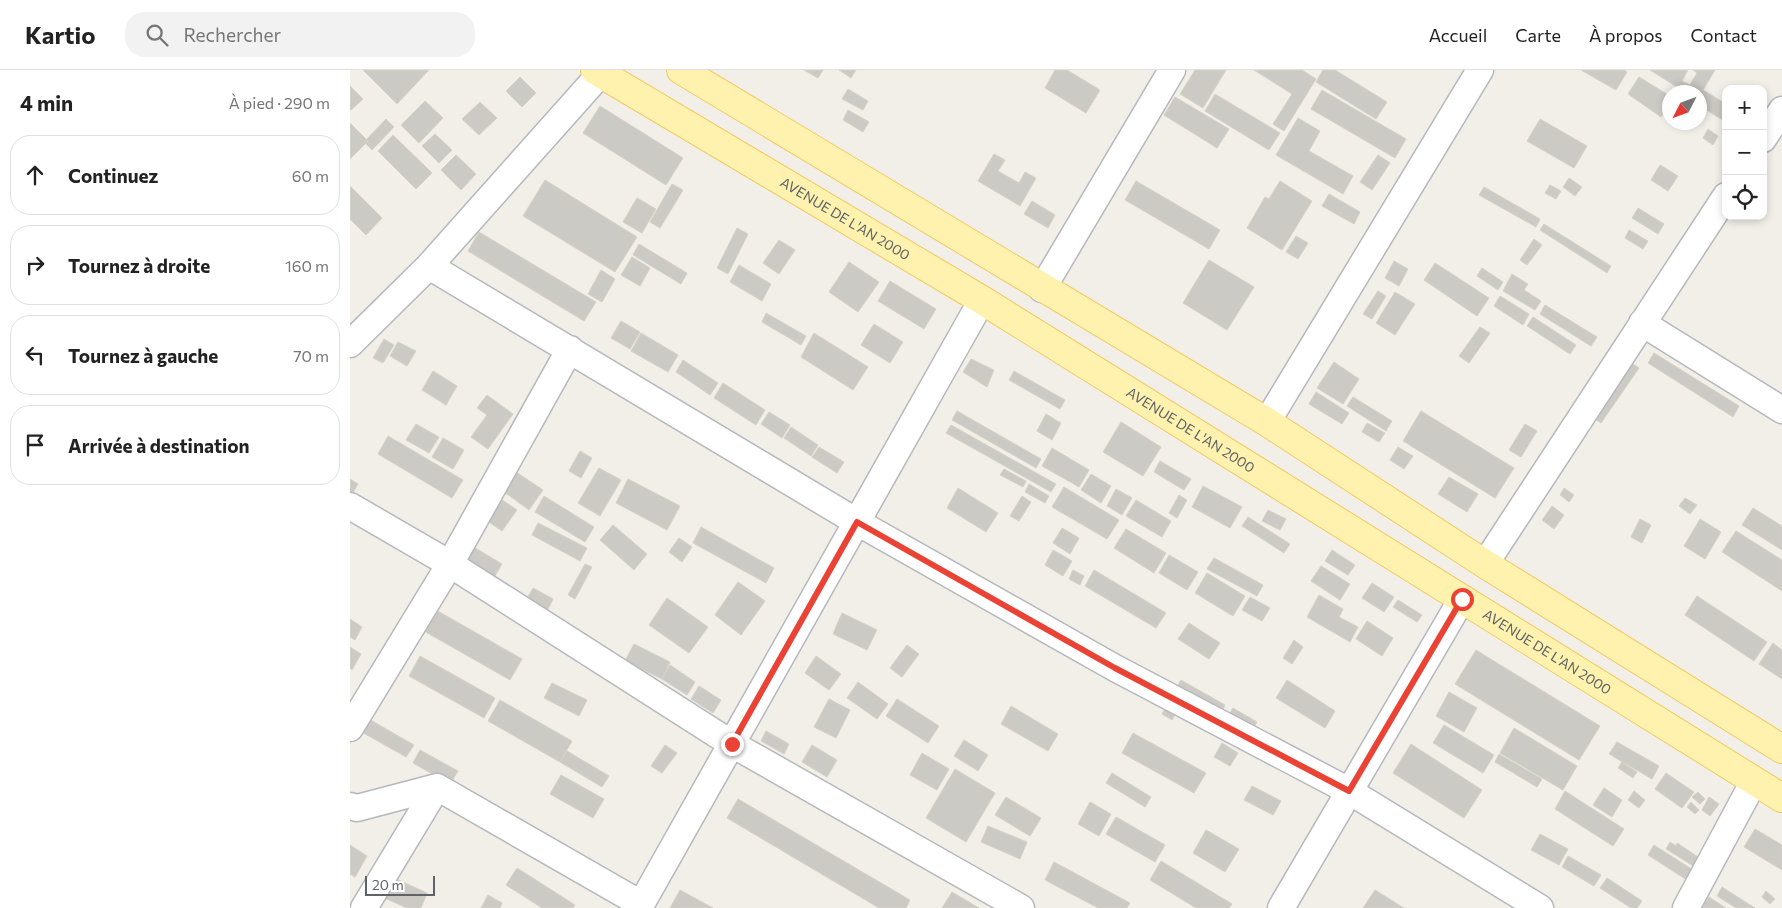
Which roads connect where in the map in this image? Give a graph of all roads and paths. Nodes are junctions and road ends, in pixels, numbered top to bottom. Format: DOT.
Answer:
graph roads {
  1 [pos="681,70"];
  2 [pos="1172,70"];
  3 [pos="1480,70"];
  4 [pos="598,72"];
  5 [pos="1782,110"];
  6 [pos="1767,133"];
  7 [pos="1722,202"];
  8 [pos="429,266"];
  9 [pos="1042,288"];
  10 [pos="982,300"];
  11 [pos="1642,323"];
  12 [pos="350,344"];
  13 [pos="570,350"];
  14 [pos="1782,410"];
  15 [pos="1267,422"];
  16 [pos="350,506"];
  17 [pos="857,522"];
  18 [pos="450,564"];
  19 [pos="1485,564"];
  20 [pos="1462,599"];
  21 [pos="350,728"];
  22 [pos="732,744"];
  23 [pos="1782,750"];
  24 [pos="1754,781"];
  25 [pos="437,787"];
  26 [pos="1349,791"];
  27 [pos="1782,798"];
  28 [pos="350,806"];
  29 [pos="640,906"];
  30 [pos="364,908"];
  31 [pos="1021,908"];
  32 [pos="1281,908"];
  33 [pos="1540,908"];
  34 [pos="1686,908"];
  1 -- 9 [label="main road"];
  2 -- 9 [label="street"];
  3 -- 15 [label="street"];
  4 -- 8 [label="street"];
  4 -- 10 [label="main road, AVENUE DE L'AN 2000"];
  5 -- 6 [label="street"];
  7 -- 11 [label="street"];
  8 -- 12 [label="street"];
  8 -- 13 [label="street"];
  9 -- 15 [label="main road"];
  10 -- 17 [label="street"];
  10 -- 20 [label="main road, AVENUE DE L'AN 2000"];
  11 -- 14 [label="street"];
  11 -- 19 [label="street"];
  13 -- 17 [label="street"];
  13 -- 18 [label="street"];
  15 -- 19 [label="main road"];
  16 -- 18 [label="street"];
  17 -- 22 [label="street"];
  17 -- 26 [label="street"];
  18 -- 21 [label="street"];
  18 -- 22 [label="street"];
  19 -- 23 [label="main road"];
  20 -- 24 [label="main road, AVENUE DE L'AN 2000"];
  20 -- 26 [label="street"];
  22 -- 29 [label="street"];
  22 -- 31 [label="street"];
  24 -- 27 [label="main road, AVENUE DE L'AN 2000"];
  24 -- 34 [label="street"];
  25 -- 28 [label="street"];
  25 -- 29 [label="street"];
  25 -- 30 [label="street"];
  26 -- 32 [label="street"];
  26 -- 33 [label="street"];
}
